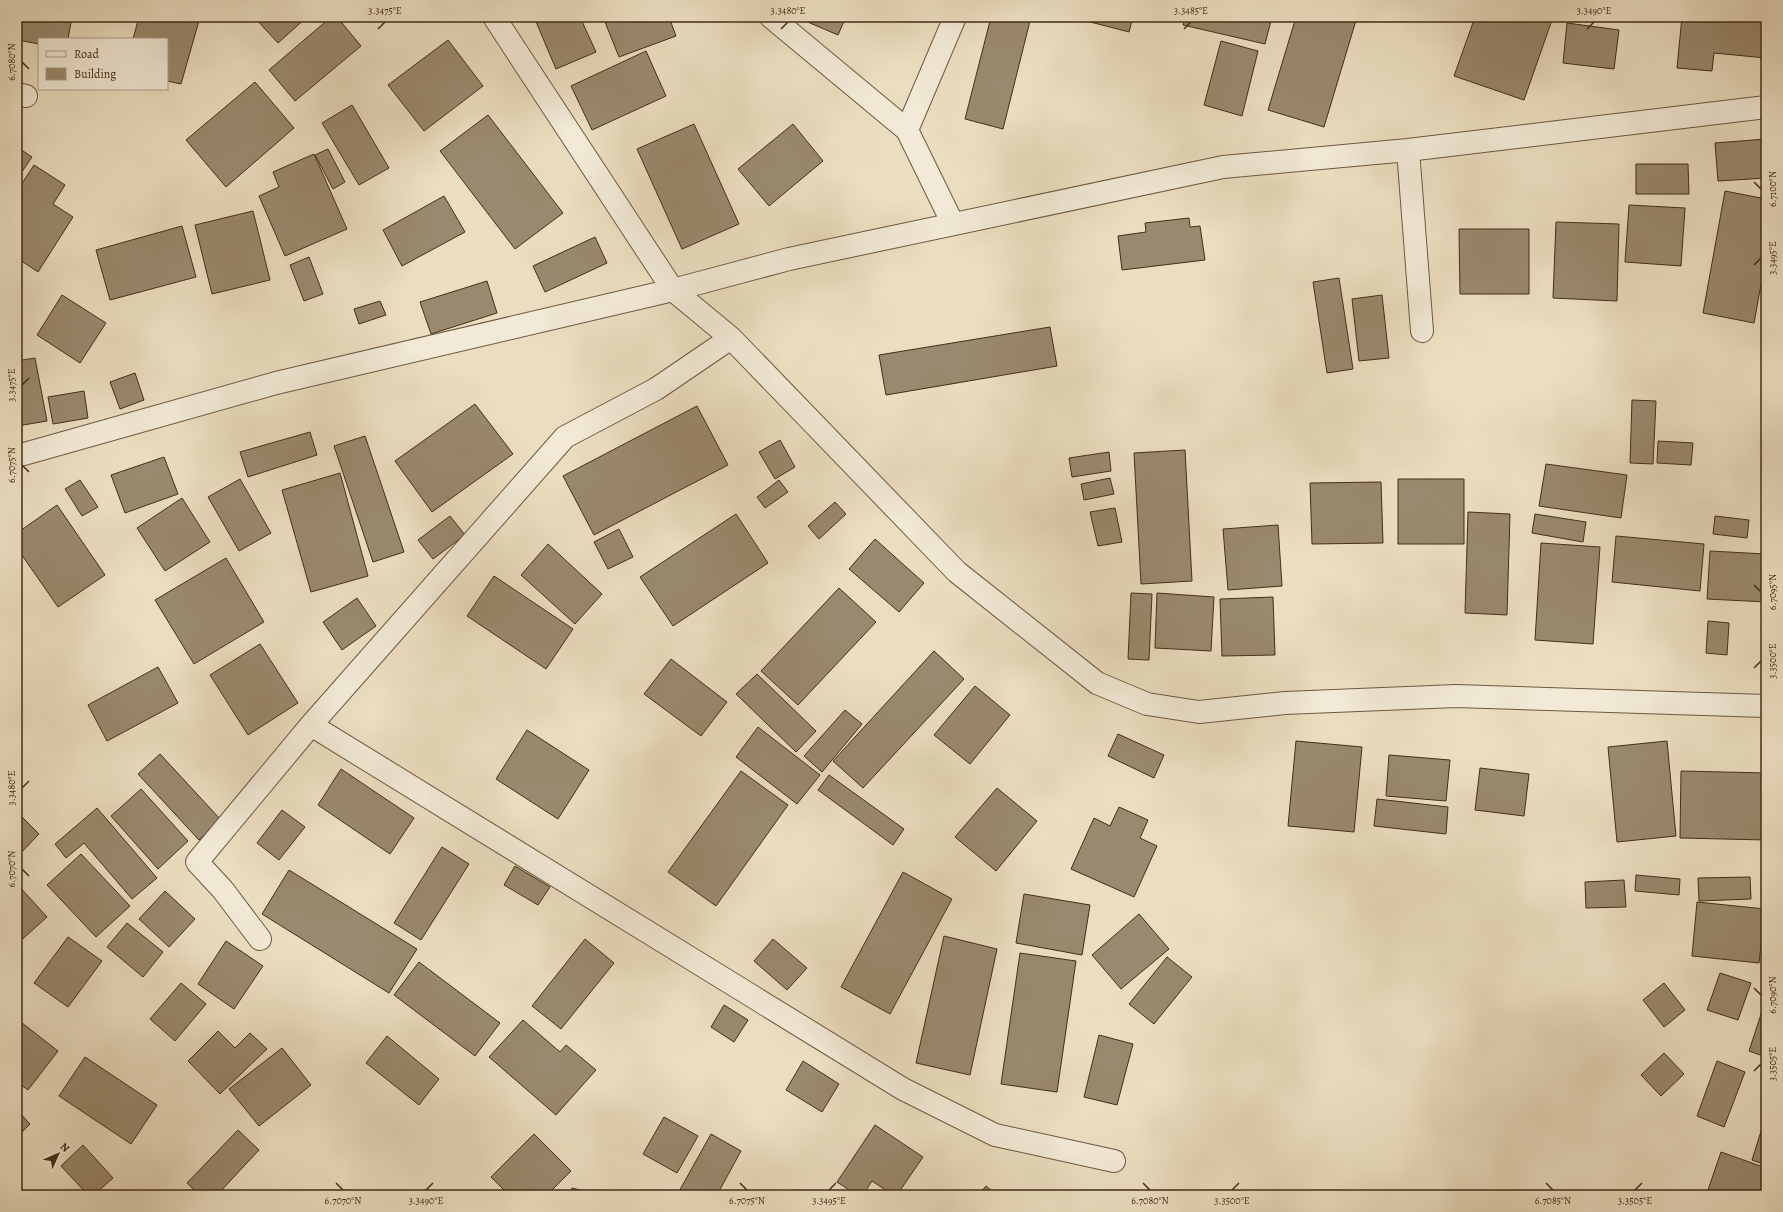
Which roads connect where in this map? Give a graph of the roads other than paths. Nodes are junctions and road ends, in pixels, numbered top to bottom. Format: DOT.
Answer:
graph roads {
  1 [pos="494,17"];
  2 [pos="771,17"];
  3 [pos="955,17"];
  4 [pos="1766,107"];
  5 [pos="907,130"];
  6 [pos="1408,150"];
  7 [pos="954,224"];
  8 [pos="672,290"];
  9 [pos="1422,331"];
  10 [pos="731,338"];
  11 [pos="17,456"];
  12 [pos="1766,706"];
  13 [pos="311,725"];
  14 [pos="260,939"];
  15 [pos="1114,1161"];
  1 -- 8 [label="street"];
  2 -- 5 [label="street"];
  3 -- 5 [label="street"];
  4 -- 6 [label="street"];
  5 -- 7 [label="street"];
  6 -- 7 [label="street"];
  6 -- 9 [label="street"];
  7 -- 8 [label="street"];
  8 -- 10 [label="street"];
  8 -- 11 [label="street"];
  10 -- 12 [label="street"];
  10 -- 13 [label="street"];
  13 -- 14 [label="street"];
  13 -- 15 [label="street"];
}
